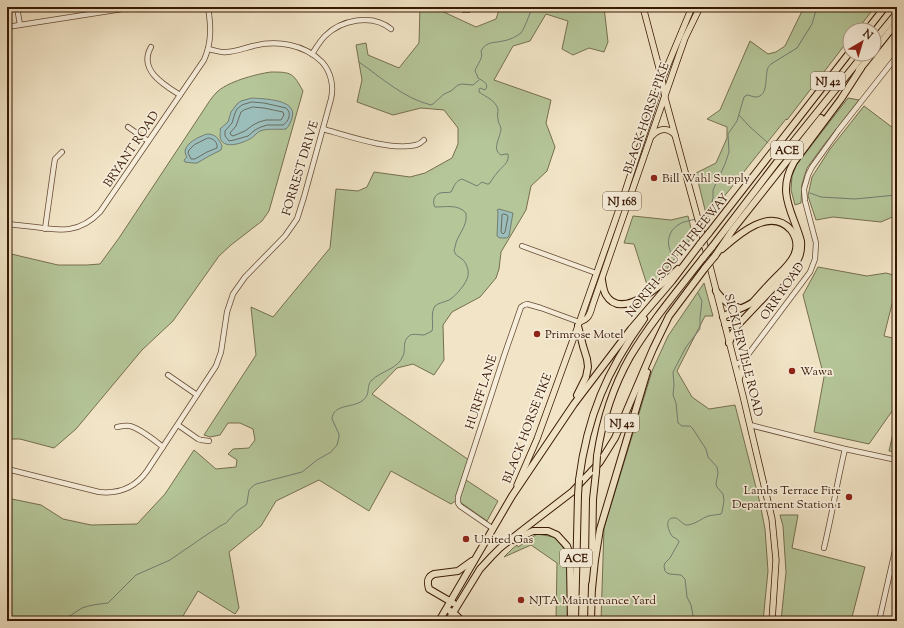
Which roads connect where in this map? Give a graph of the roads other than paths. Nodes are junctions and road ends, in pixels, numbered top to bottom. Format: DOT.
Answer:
graph roads {
  1 [pos="17,7"];
  2 [pos="135,7"];
  3 [pos="208,7"];
  4 [pos="457,7"];
  5 [pos="643,7"];
  6 [pos="692,7"];
  7 [pos="700,7"];
  8 [pos="885,7"];
  9 [pos="468,10"];
  10 [pos="897,13"];
  11 [pos="873,22"];
  12 [pos="897,22"];
  13 [pos="20,25"];
  14 [pos="7,27"];
  15 [pos="391,29"];
  16 [pos="882,31"];
  17 [pos="882,41"];
  18 [pos="151,47"];
  19 [pos="208,49"];
  20 [pos="312,54"];
  21 [pos="897,56"];
  22 [pos="842,62"];
  23 [pos="858,62"];
  24 [pos="866,62"];
  25 [pos="861,68"];
  26 [pos="662,79"];
  27 [pos="180,95"];
  28 [pos="665,98"];
  29 [pos="128,127"];
  30 [pos="323,129"];
  31 [pos="676,135"];
  32 [pos="651,138"];
  33 [pos="424,140"];
  34 [pos="148,141"];
  35 [pos="62,152"];
  36 [pos="622,201"];
  37 [pos="628,203"];
  38 [pos="7,224"];
  39 [pos="45,229"];
  40 [pos="700,244"];
  41 [pos="522,246"];
  42 [pos="602,256"];
  43 [pos="715,256"];
  44 [pos="609,259"];
  45 [pos="596,273"];
  46 [pos="602,280"];
  47 [pos="672,281"];
  48 [pos="716,291"];
  49 [pos="741,308"];
  50 [pos="723,316"];
  51 [pos="742,321"];
  52 [pos="578,324"];
  53 [pos="725,324"];
  54 [pos="730,343"];
  55 [pos="653,349"];
  56 [pos="744,360"];
  57 [pos="735,365"];
  58 [pos="168,375"];
  59 [pos="739,379"];
  60 [pos="197,395"];
  61 [pos="178,425"];
  62 [pos="560,425"];
  63 [pos="750,426"];
  64 [pos="117,427"];
  65 [pos="209,441"];
  66 [pos="163,447"];
  67 [pos="845,449"];
  68 [pos="897,460"];
  69 [pos="7,469"];
  70 [pos="512,496"];
  71 [pos="492,528"];
  72 [pos="897,542"];
  73 [pos="500,548"];
  74 [pos="824,548"];
  75 [pos="475,559"];
  76 [pos="592,588"];
  77 [pos="451,601"];
  78 [pos="457,605"];
  79 [pos="446,609"];
  80 [pos="452,613"];
  81 [pos="439,621"];
  82 [pos="448,621"];
  83 [pos="462,621"];
  84 [pos="571,621"];
  85 [pos="575,621"];
  86 [pos="591,621"];
  87 [pos="772,621"];
  88 [pos="879,621"];
  1 -- 13 [label="street"];
  2 -- 13 [label="street"];
  3 -- 19 [label="street, BRYANT ROAD"];
  4 -- 9 [label="street"];
  5 -- 26 [label="main road, SICKLERVILLE ROAD"];
  6 -- 26 [label="main road, BLACK HORSE PIKE / NJ 168"];
  7 -- 28 [label="main road, BLACK HORSE PIKE / NJ 168"];
  8 -- 11 [label="highway"];
  10 -- 16 [label="highway"];
  12 -- 17 [label="highway"];
  13 -- 14 [label="street"];
  15 -- 20 [label="street"];
  18 -- 27 [label="street"];
  19 -- 20 [label="street, FORREST DRIVE"];
  19 -- 27 [label="street, BRYANT ROAD"];
  20 -- 30 [label="street, FORREST DRIVE"];
  21 -- 56 [label="street, ORR ROAD"];
  22 -- 40 [label="highway, NORTH-SOUTH FREEWAY / NJ 42, bridge"];
  23 -- 76 [label="highway, ACE, bridge"];
  24 -- 25 [label="highway, NJ 42"];
  25 -- 43 [label="highway, NJ 42"];
  25 -- 51 [label="highway"];
  26 -- 28 [label="main road, SICKLERVILLE ROAD"];
  26 -- 36 [label="main road, BLACK HORSE PIKE / NJ 168"];
  27 -- 34 [label="street, BRYANT ROAD"];
  28 -- 31 [label="main road, SICKLERVILLE ROAD"];
  28 -- 32 [label="main road, BLACK HORSE PIKE / NJ 168"];
  29 -- 34 [label="street"];
  30 -- 33 [label="street"];
  30 -- 60 [label="street, FORREST DRIVE"];
  31 -- 32 [label="main road"];
  31 -- 48 [label="main road, SICKLERVILLE ROAD"];
  32 -- 37 [label="main road, BLACK HORSE PIKE / NJ 168"];
  34 -- 39 [label="street, BRYANT ROAD"];
  35 -- 39 [label="street"];
  36 -- 37 [label="main road"];
  36 -- 42 [label="main road, BLACK HORSE PIKE / NJ 168"];
  37 -- 44 [label="main road, BLACK HORSE PIKE / NJ 168"];
  38 -- 39 [label="street, BRYANT ROAD"];
  40 -- 46 [label="highway"];
  40 -- 47 [label="highway, NORTH-SOUTH FREEWAY / NJ 42"];
  41 -- 45 [label="street"];
  42 -- 44 [label="main road"];
  42 -- 45 [label="main road, BLACK HORSE PIKE / NJ 168"];
  43 -- 49 [label="highway"];
  43 -- 55 [label="highway, NJ 42, bridge"];
  44 -- 46 [label="main road, BLACK HORSE PIKE / NJ 168"];
  45 -- 52 [label="main road, BLACK HORSE PIKE / NJ 168"];
  46 -- 52 [label="main road, BLACK HORSE PIKE / NJ 168"];
  47 -- 62 [label="highway, NORTH-SOUTH FREEWAY / NJ 42"];
  47 -- 85 [label="highway, ACE, bridge"];
  48 -- 49 [label="highway"];
  48 -- 50 [label="main road, SICKLERVILLE ROAD"];
  49 -- 50 [label="highway"];
  50 -- 53 [label="main road, SICKLERVILLE ROAD"];
  51 -- 53 [label="highway"];
  51 -- 54 [label="highway"];
  52 -- 62 [label="highway"];
  52 -- 70 [label="main road, BLACK HORSE PIKE / NJ 168"];
  52 -- 71 [label="street, HURFF LANE"];
  53 -- 54 [label="main road, SICKLERVILLE ROAD"];
  54 -- 57 [label="main road, SICKLERVILLE ROAD"];
  55 -- 73 [label="highway, NJ 42"];
  55 -- 76 [label="highway"];
  56 -- 57 [label="street, ORR ROAD"];
  56 -- 59 [label="main road"];
  57 -- 59 [label="main road, SICKLERVILLE ROAD"];
  58 -- 60 [label="street"];
  59 -- 63 [label="main road, SICKLERVILLE ROAD"];
  60 -- 61 [label="street, FORREST DRIVE"];
  61 -- 65 [label="street"];
  61 -- 66 [label="street, FORREST DRIVE"];
  62 -- 70 [label="highway, NORTH-SOUTH FREEWAY / NJ 42"];
  63 -- 67 [label="street"];
  63 -- 87 [label="main road, SICKLERVILLE ROAD"];
  64 -- 66 [label="street"];
  66 -- 69 [label="street, FORREST DRIVE"];
  67 -- 68 [label="street"];
  67 -- 74 [label="street"];
  70 -- 71 [label="highway, BLACK HORSE PIKE / NJ 42"];
  71 -- 75 [label="highway, BLACK HORSE PIKE / NJ 42"];
  72 -- 88 [label="street"];
  73 -- 78 [label="highway, NJ 42"];
  73 -- 84 [label="highway"];
  75 -- 77 [label="highway, BLACK HORSE PIKE / NJ 42"];
  75 -- 77 [label="highway"];
  76 -- 86 [label="highway, ACE"];
  77 -- 78 [label="highway"];
  77 -- 79 [label="highway, BLACK HORSE PIKE / NJ 42"];
  78 -- 80 [label="highway, NJ 42"];
  79 -- 80 [label="highway"];
  79 -- 81 [label="highway, BLACK HORSE PIKE / NJ 42"];
  80 -- 82 [label="highway, NJ 42"];
  80 -- 83 [label="highway"];
}
